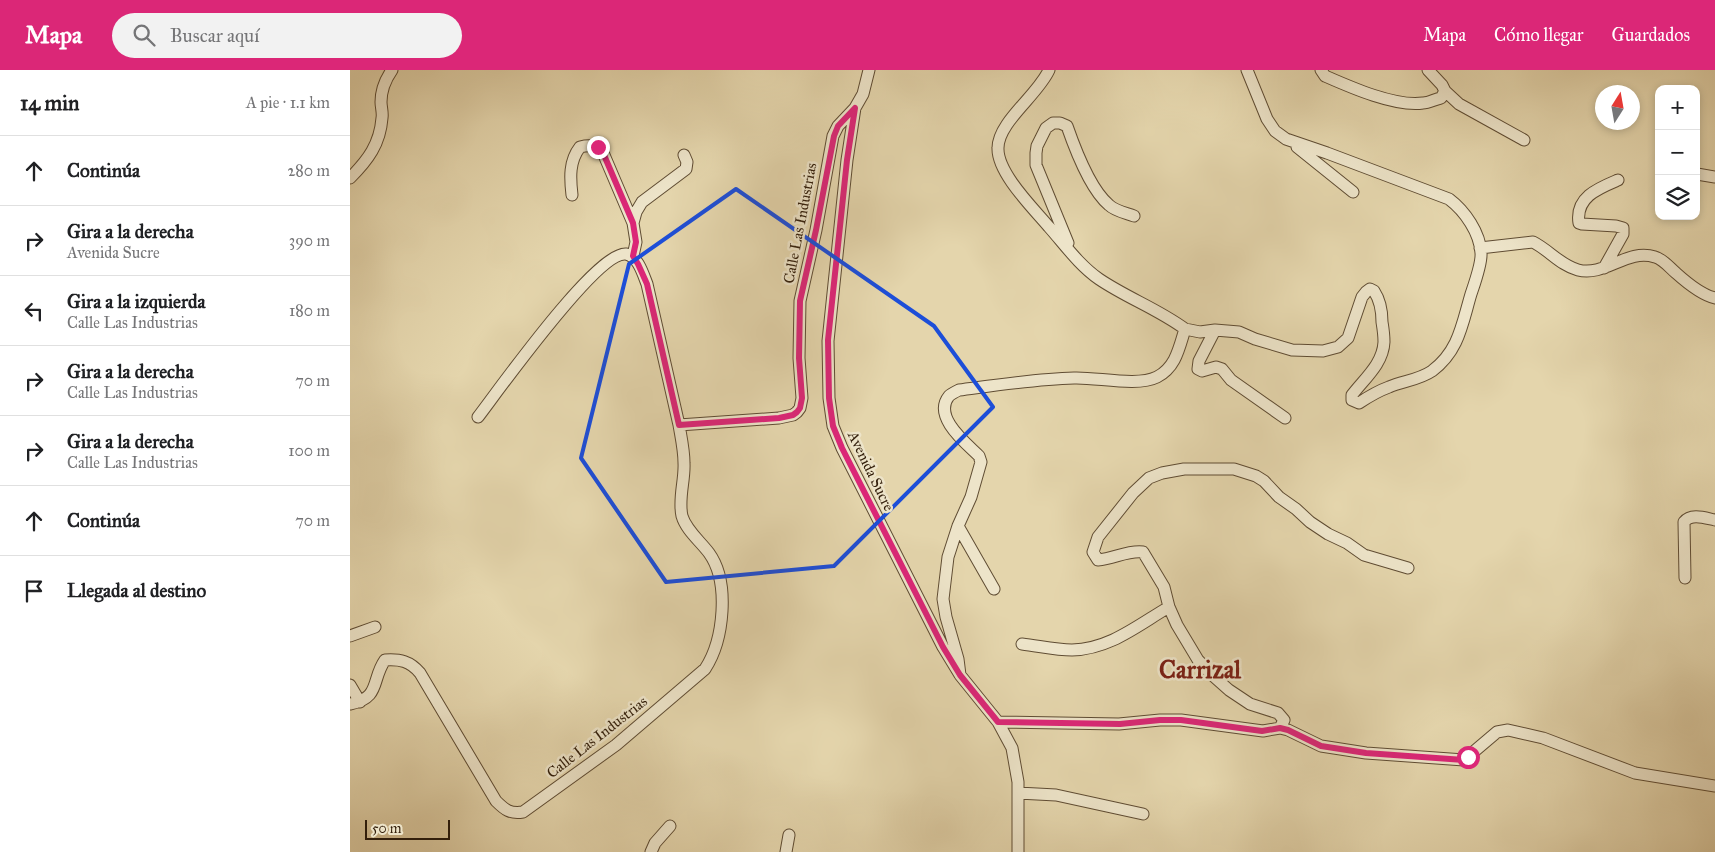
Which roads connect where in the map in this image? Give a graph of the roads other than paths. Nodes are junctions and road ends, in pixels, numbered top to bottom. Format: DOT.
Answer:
graph roads {
  1 [pos="392,70"];
  2 [pos="869,70"];
  3 [pos="1049,70"];
  4 [pos="1247,70"];
  5 [pos="1320,70"];
  6 [pos="1428,70"];
  7 [pos="1445,91"];
  8 [pos="855,108"];
  9 [pos="1524,140"];
  10 [pos="1292,142"];
  11 [pos="684,155"];
  12 [pos="1700,174"];
  13 [pos="1715,177"];
  14 [pos="350,178"];
  15 [pos="1618,180"];
  16 [pos="1353,192"];
  17 [pos="572,195"];
  18 [pos="1134,216"];
  19 [pos="633,223"];
  20 [pos="1480,248"];
  21 [pos="633,256"];
  22 [pos="1073,256"];
  23 [pos="1604,268"];
  24 [pos="1715,298"];
  25 [pos="1184,329"];
  26 [pos="1215,330"];
  27 [pos="478,417"];
  28 [pos="1285,418"];
  29 [pos="679,425"];
  30 [pos="1715,520"];
  31 [pos="958,526"];
  32 [pos="1408,568"];
  33 [pos="1685,578"];
  34 [pos="994,589"];
  35 [pos="1169,607"];
  36 [pos="375,627"];
  37 [pos="350,636"];
  38 [pos="1022,644"];
  39 [pos="960,675"];
  40 [pos="350,685"];
  41 [pos="355,703"];
  42 [pos="998,722"];
  43 [pos="1280,728"];
  44 [pos="1715,786"];
  45 [pos="1018,793"];
  46 [pos="1143,814"];
  47 [pos="670,826"];
  48 [pos="789,835"];
  49 [pos="651,852"];
  50 [pos="786,852"];
  51 [pos="1018,852"];
  1 -- 14 [label="street"];
  2 -- 8 [label="street, Avenida Sucre"];
  3 -- 22 [label="street"];
  4 -- 10 [label="street"];
  5 -- 7 [label="street"];
  6 -- 7 [label="street"];
  7 -- 9 [label="street"];
  8 -- 29 [label="street, Calle Las Industrias"];
  8 -- 39 [label="street, Avenida Sucre"];
  10 -- 16 [label="street"];
  10 -- 20 [label="street"];
  11 -- 19 [label="street"];
  12 -- 13 [label="street"];
  15 -- 23 [label="street"];
  17 -- 19 [label="street"];
  18 -- 22 [label="street"];
  19 -- 21 [label="street"];
  20 -- 23 [label="street"];
  20 -- 26 [label="street"];
  21 -- 27 [label="street"];
  21 -- 29 [label="street, Calle Las Industrias"];
  22 -- 25 [label="street"];
  23 -- 24 [label="street"];
  25 -- 26 [label="street"];
  25 -- 31 [label="street"];
  26 -- 28 [label="street"];
  29 -- 41 [label="street, Calle Las Industrias"];
  30 -- 33 [label="street"];
  31 -- 34 [label="street"];
  31 -- 39 [label="street"];
  32 -- 35 [label="street"];
  35 -- 38 [label="street"];
  35 -- 43 [label="street"];
  36 -- 37 [label="street"];
  39 -- 42 [label="street, Avenida Sucre"];
  40 -- 41 [label="street"];
  42 -- 43 [label="street"];
  42 -- 45 [label="street, Avenida Sucre"];
  43 -- 44 [label="street"];
  45 -- 46 [label="street"];
  45 -- 51 [label="street, Avenida Sucre"];
  47 -- 49 [label="street"];
  48 -- 50 [label="street"];
}
